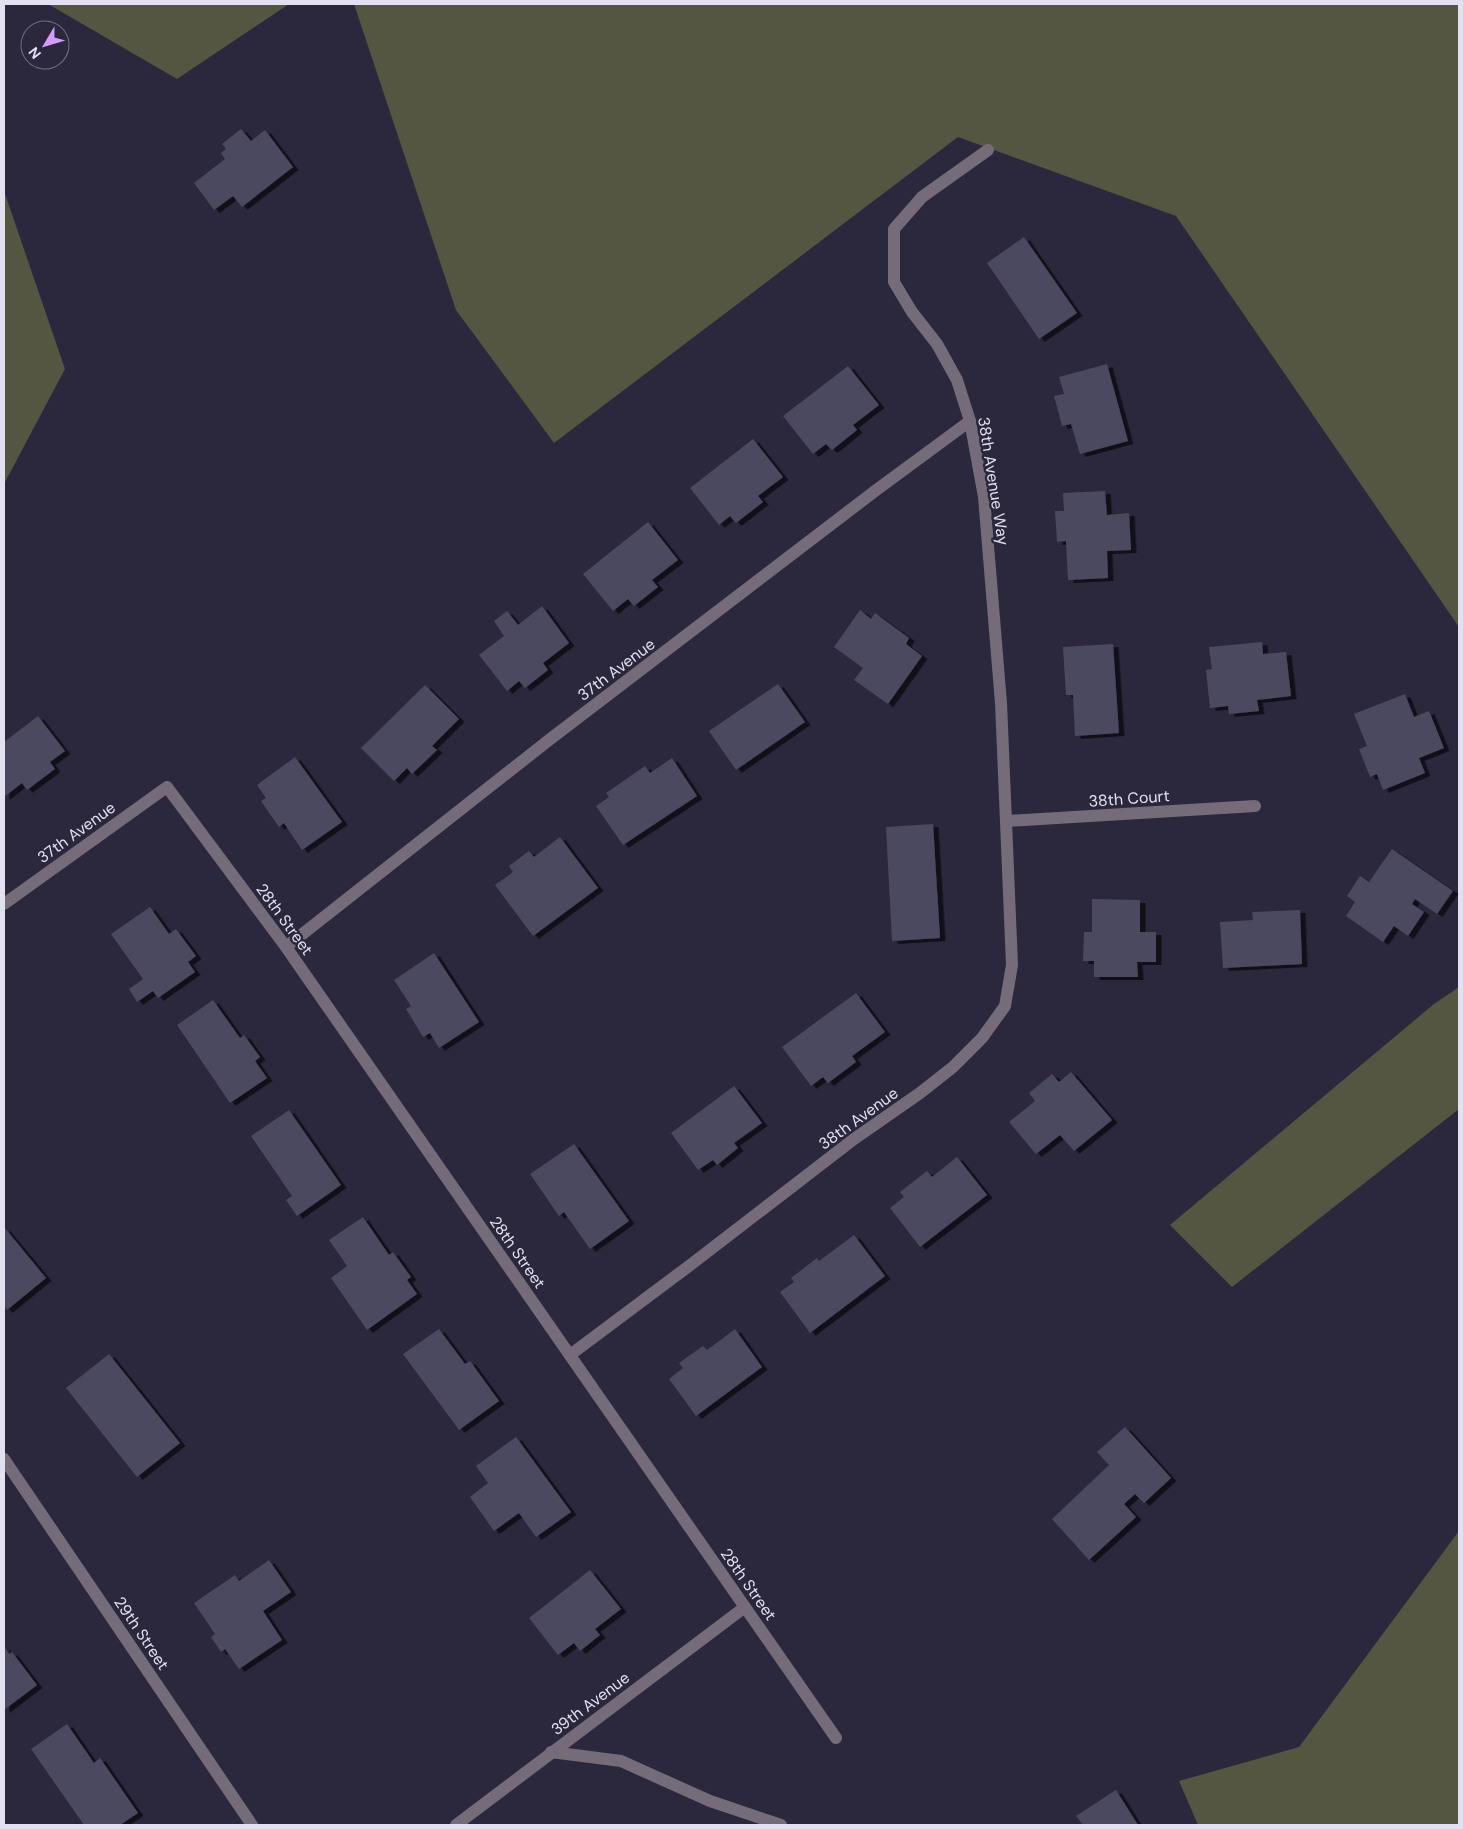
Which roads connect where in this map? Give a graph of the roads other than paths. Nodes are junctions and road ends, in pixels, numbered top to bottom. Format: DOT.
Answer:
graph roads {
  1 [pos="988,150"];
  2 [pos="970,421"];
  3 [pos="167,787"];
  4 [pos="1255,806"];
  5 [pos="1006,821"];
  6 [pos="4,904"];
  7 [pos="286,948"];
  8 [pos="570,1355"];
  9 [pos="4,1458"];
  10 [pos="745,1607"];
  11 [pos="836,1738"];
  12 [pos="551,1752"];
  13 [pos="252,1825"];
  14 [pos="456,1825"];
  15 [pos="781,1825"];
  1 -- 2 [label="street, 38th Avenue Way"];
  2 -- 5 [label="street, 38th Avenue Way"];
  2 -- 7 [label="street, 37th Avenue"];
  3 -- 6 [label="street, 37th Avenue"];
  3 -- 7 [label="street, 28th Street"];
  4 -- 5 [label="street, 38th Court"];
  5 -- 8 [label="street, 38th Avenue"];
  7 -- 8 [label="street, 28th Street"];
  8 -- 10 [label="street, 28th Street"];
  9 -- 13 [label="street, 29th Street"];
  10 -- 11 [label="street, 28th Street"];
  10 -- 12 [label="street, 39th Avenue"];
  12 -- 14 [label="street, 39th Avenue"];
  12 -- 15 [label="street"];
}
